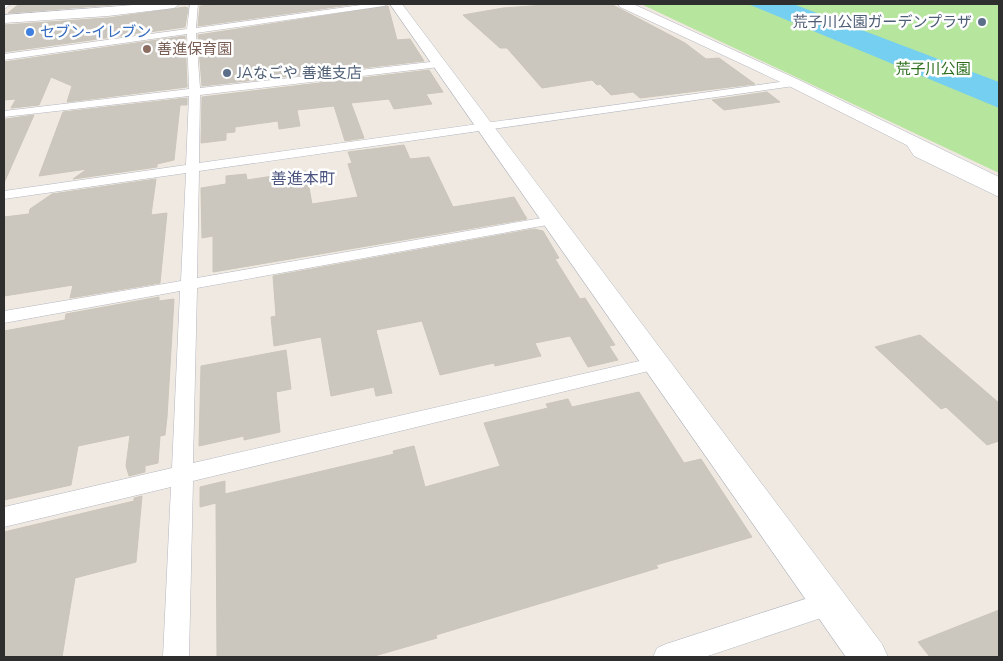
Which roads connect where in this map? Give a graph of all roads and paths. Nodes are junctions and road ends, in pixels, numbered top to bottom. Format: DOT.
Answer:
graph roads {
  1 [pos="174,4"];
  2 [pos="194,4"];
  3 [pos="384,4"];
  4 [pos="396,4"];
  5 [pos="624,4"];
  6 [pos="4,19"];
  7 [pos="192,31"];
  8 [pos="4,57"];
  9 [pos="439,64"];
  10 [pos="794,83"];
  11 [pos="195,92"];
  12 [pos="4,114"];
  13 [pos="486,127"];
  14 [pos="911,142"];
  15 [pos="191,169"];
  16 [pos="999,184"];
  17 [pos="999,194"];
  18 [pos="4,195"];
  19 [pos="553,220"];
  20 [pos="187,285"];
  21 [pos="4,317"];
  22 [pos="657,363"];
  23 [pos="181,475"];
  24 [pos="4,517"];
  25 [pos="830,603"];
  26 [pos="176,657"];
  27 [pos="666,657"];
  28 [pos="869,657"];
  1 -- 6 [label="street"];
  2 -- 7 [label="street"];
  3 -- 7 [label="street"];
  4 -- 9 [label="street"];
  5 -- 10 [label="street"];
  7 -- 8 [label="street"];
  7 -- 11 [label="street"];
  9 -- 11 [label="street"];
  9 -- 13 [label="street"];
  10 -- 13 [label="street"];
  10 -- 14 [label="street"];
  11 -- 12 [label="street"];
  11 -- 15 [label="street"];
  13 -- 15 [label="street"];
  13 -- 19 [label="street"];
  14 -- 16 [label="street"];
  14 -- 17 [label="street"];
  15 -- 18 [label="street"];
  15 -- 20 [label="street"];
  19 -- 20 [label="street"];
  19 -- 22 [label="street"];
  20 -- 21 [label="street"];
  20 -- 23 [label="street"];
  22 -- 23 [label="street"];
  22 -- 25 [label="street"];
  23 -- 24 [label="street"];
  23 -- 26 [label="street"];
  25 -- 27 [label="street"];
  25 -- 28 [label="street"];
}
